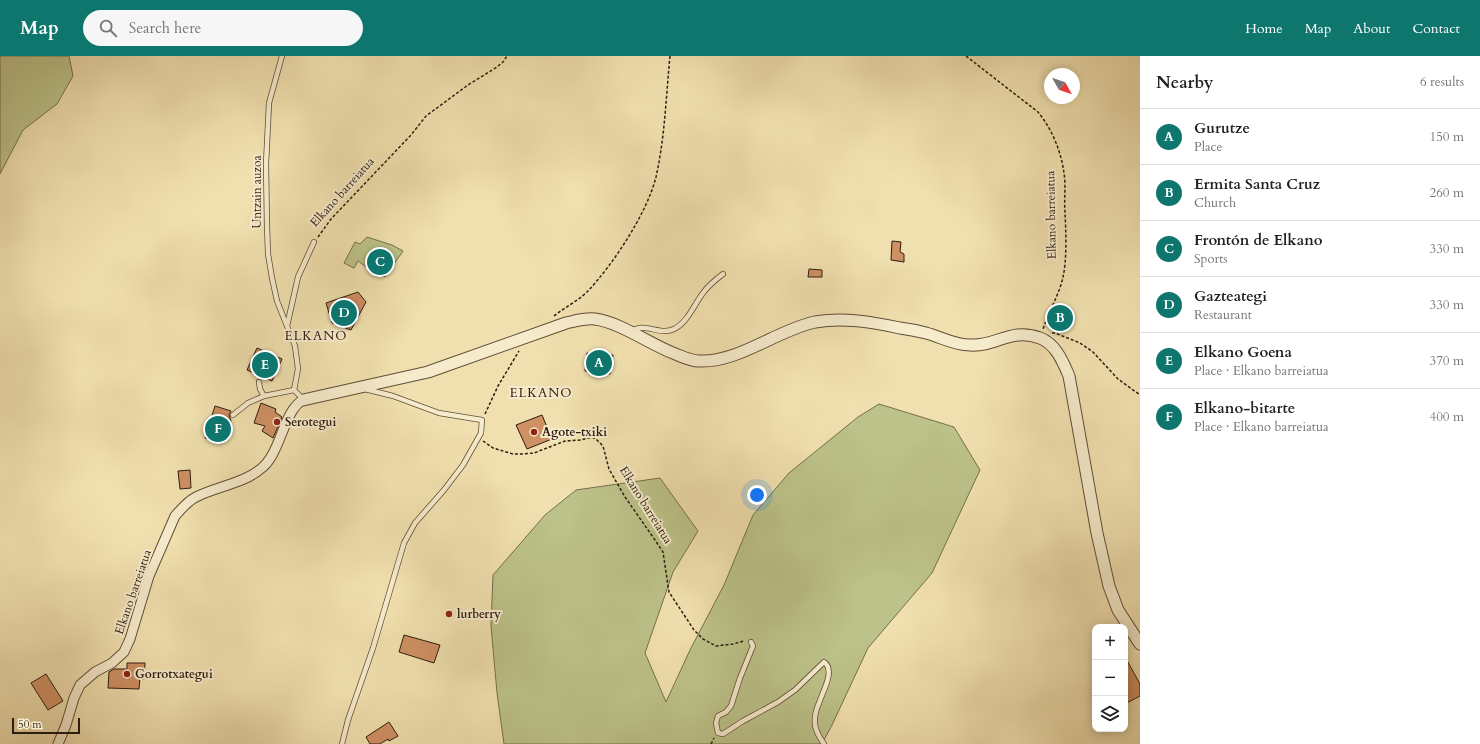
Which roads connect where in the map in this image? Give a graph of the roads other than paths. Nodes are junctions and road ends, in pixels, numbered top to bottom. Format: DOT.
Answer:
graph roads {
  1 [pos="282,56"];
  2 [pos="314,242"];
  3 [pos="723,274"];
  4 [pos="287,326"];
  5 [pos="631,332"];
  6 [pos="259,382"];
  7 [pos="357,388"];
  8 [pos="294,390"];
  9 [pos="264,396"];
  10 [pos="304,400"];
  11 [pos="233,415"];
  12 [pos="751,642"];
  13 [pos="1140,644"];
  14 [pos="58,744"];
  15 [pos="342,744"];
  16 [pos="824,744"];
  1 -- 4 [label="lane, Untzain auzoa"];
  2 -- 4 [label="lane, Elkano barreiatua"];
  3 -- 5 [label="lane"];
  4 -- 8 [label="lane"];
  5 -- 7 [label="street"];
  5 -- 13 [label="street"];
  6 -- 9 [label="lane"];
  7 -- 10 [label="street"];
  7 -- 15 [label="lane"];
  8 -- 9 [label="lane"];
  8 -- 10 [label="lane"];
  9 -- 11 [label="lane"];
  10 -- 14 [label="street, Elkano barreiatua"];
  12 -- 16 [label="lane"];
}
